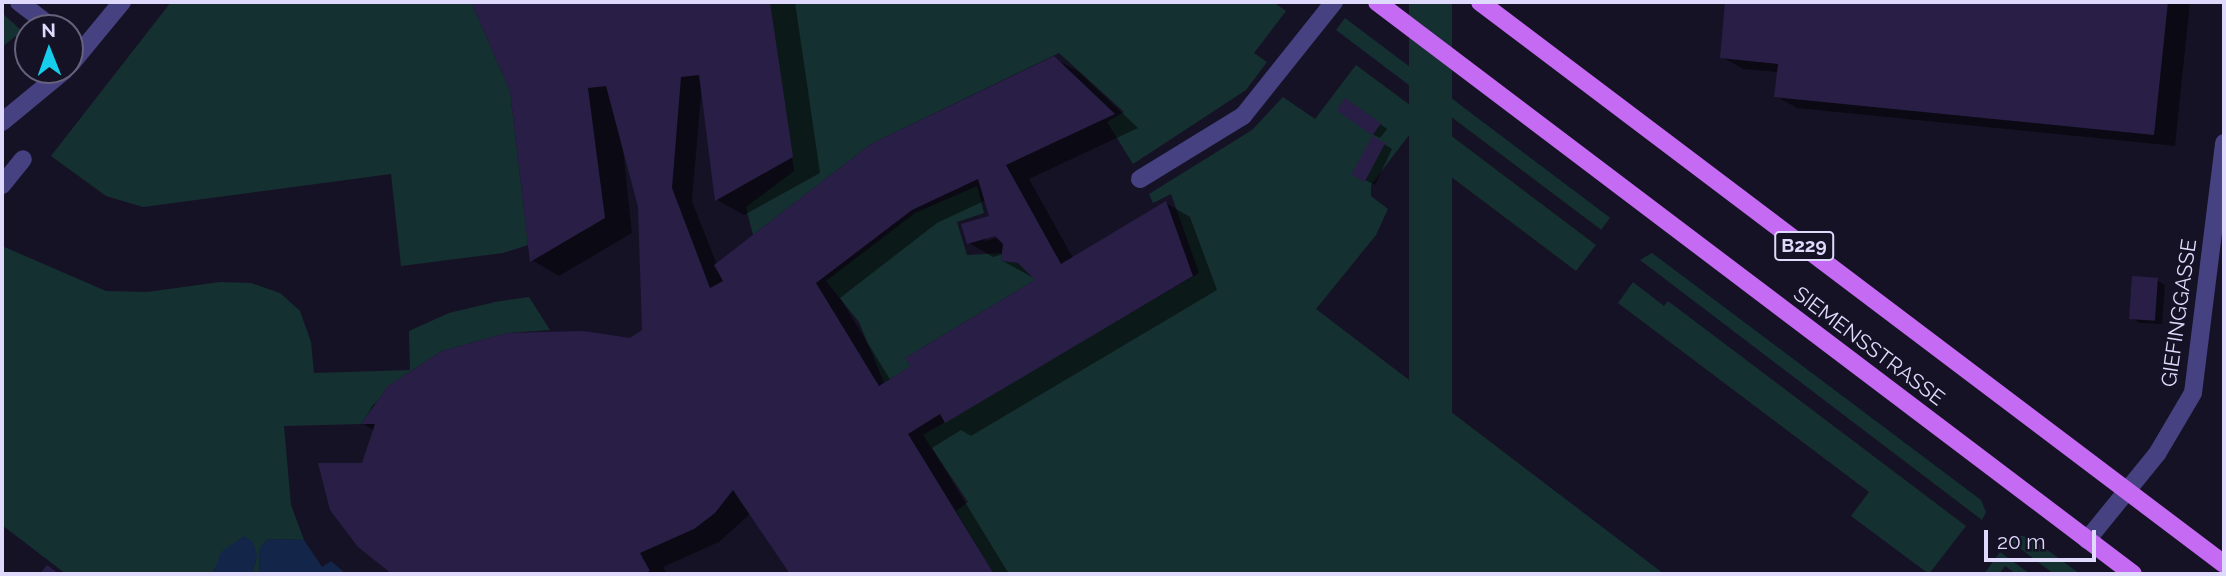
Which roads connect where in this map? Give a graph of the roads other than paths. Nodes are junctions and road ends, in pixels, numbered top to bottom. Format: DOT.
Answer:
graph roads {
  1 [pos="19,2"];
  2 [pos="122,2"];
  3 [pos="1334,2"];
  4 [pos="1377,2"];
  5 [pos="1480,2"];
  6 [pos="35,14"];
  7 [pos="84,42"];
  8 [pos="48,84"];
  9 [pos="2,122"];
  10 [pos="2224,143"];
  11 [pos="23,159"];
  12 [pos="1140,179"];
  13 [pos="2,186"];
  14 [pos="2127,491"];
  15 [pos="2087,540"];
  16 [pos="2224,564"];
  17 [pos="2133,574"];
  1 -- 6 [label="street"];
  2 -- 7 [label="street"];
  3 -- 12 [label="street"];
  4 -- 15 [label="main road, SIEMENSSTRASSE"];
  5 -- 14 [label="main road, SIEMENSSTRASSE / B229"];
  8 -- 9 [label="street"];
  10 -- 14 [label="street, GIEFINGGASSE"];
  11 -- 13 [label="street"];
  14 -- 15 [label="street, GIEFINGGASSE"];
  14 -- 16 [label="main road, SIEMENSSTRASSE / B229"];
  15 -- 17 [label="main road, SIEMENSSTRASSE"];
}
